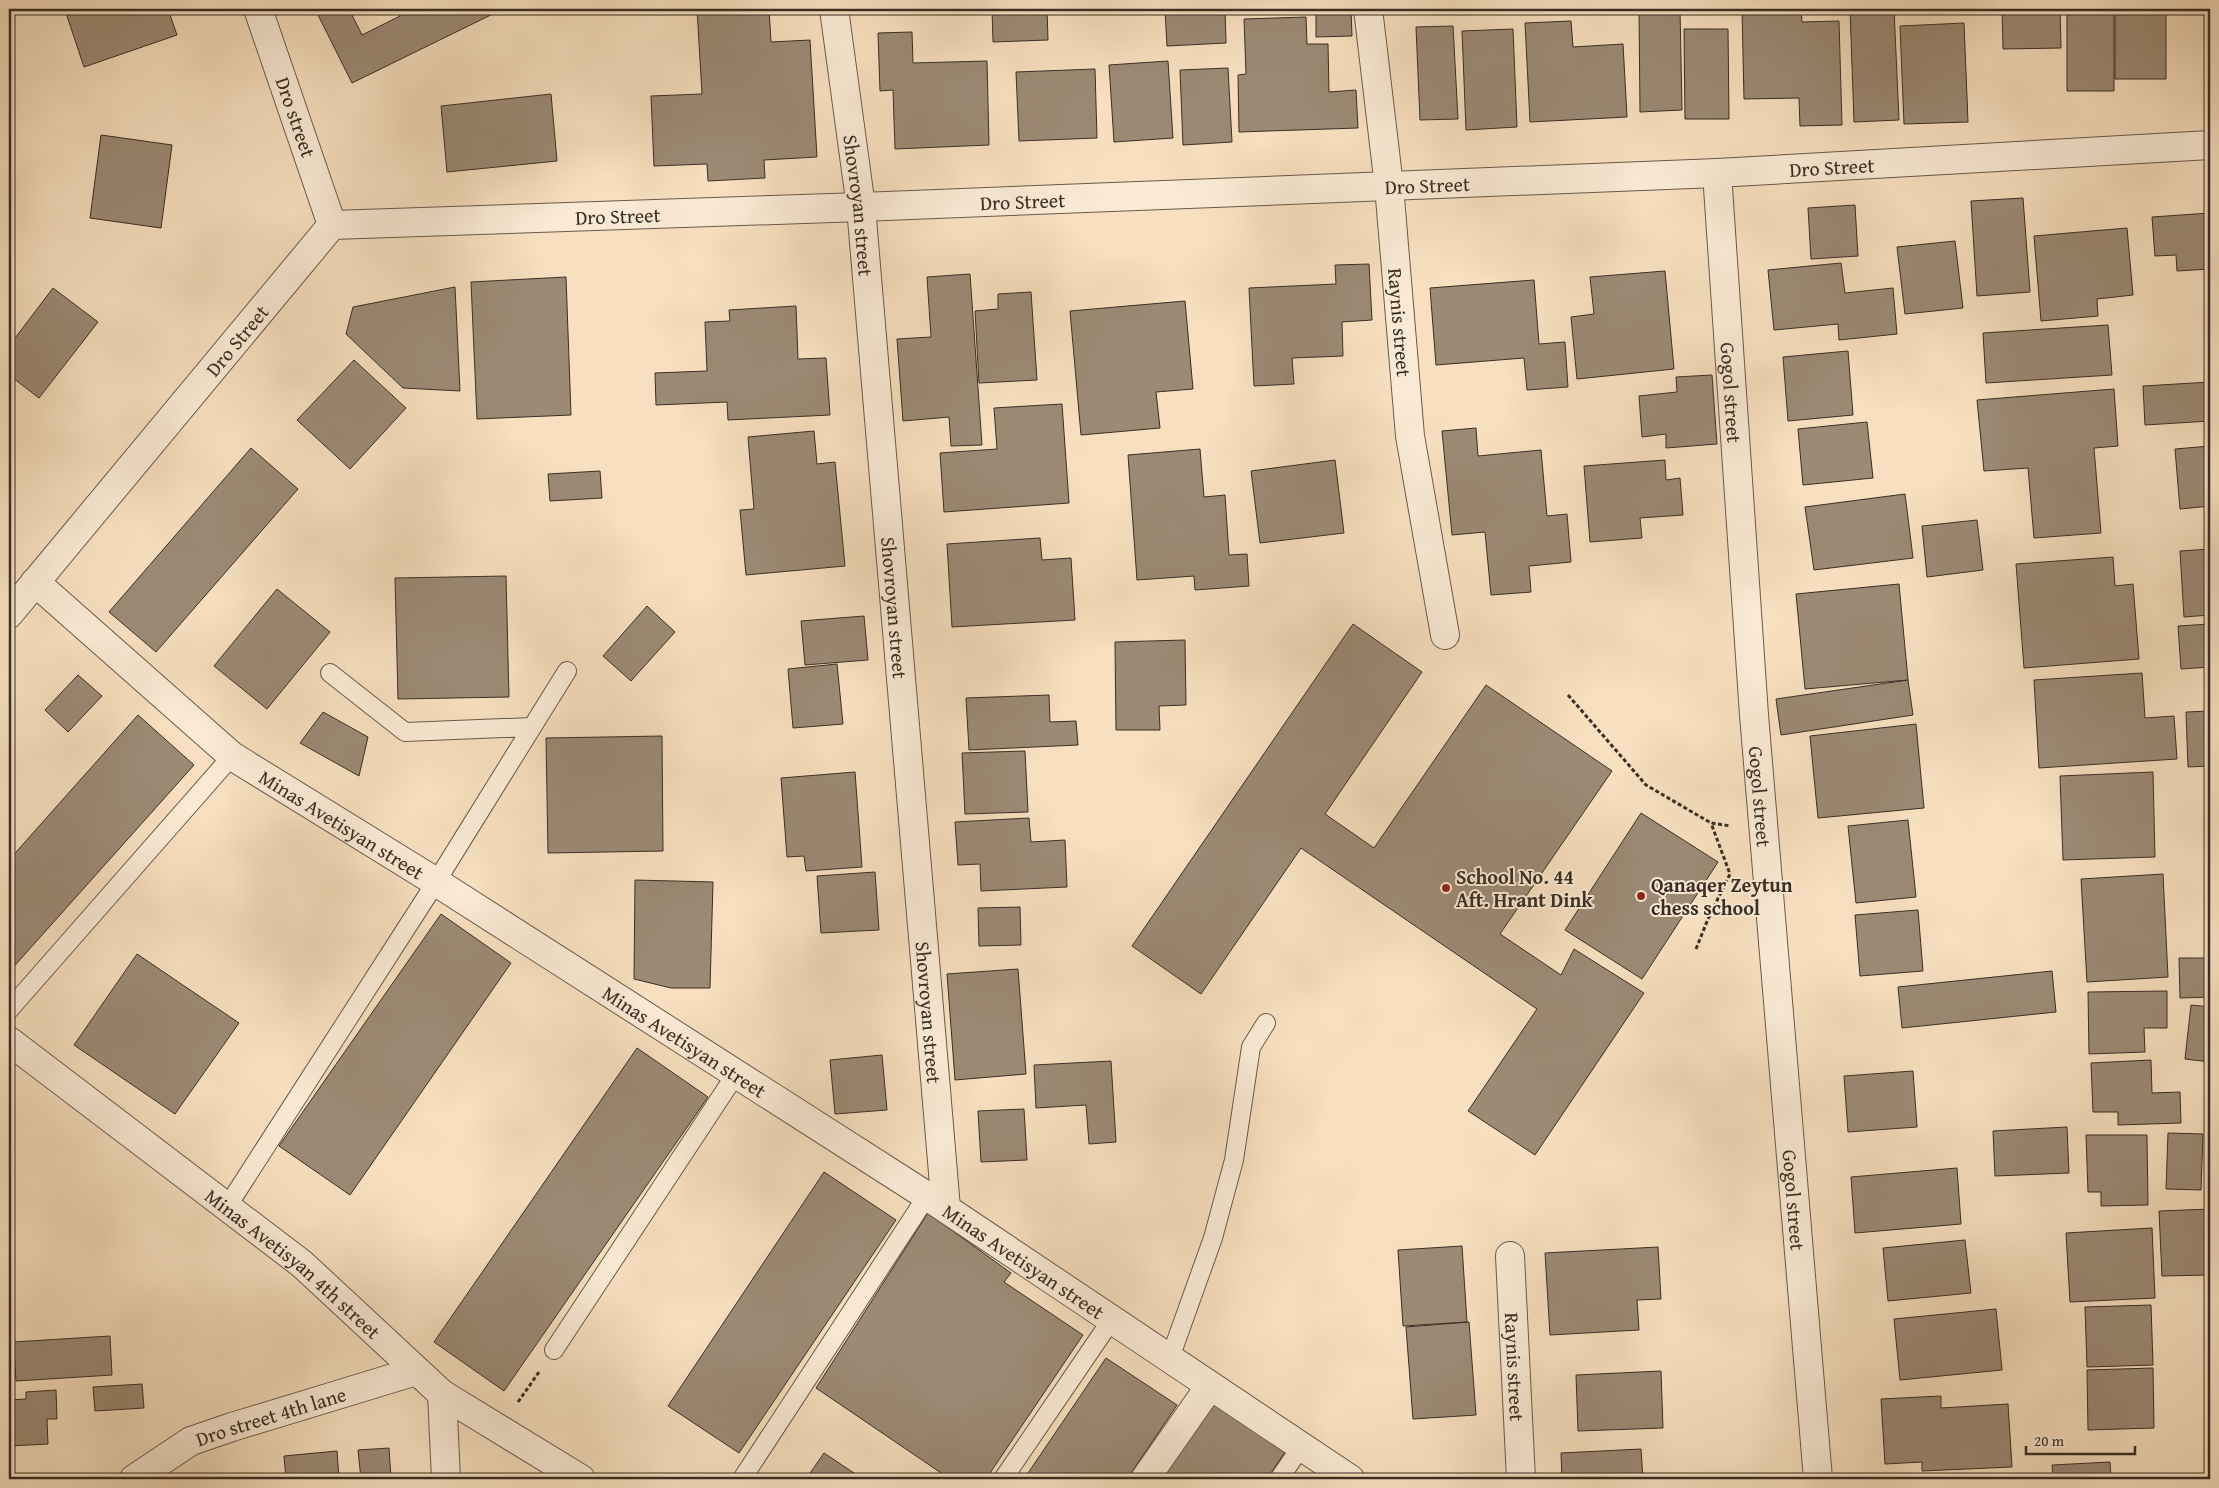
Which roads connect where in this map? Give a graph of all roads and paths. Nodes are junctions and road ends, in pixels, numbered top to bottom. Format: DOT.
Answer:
graph roads {
  1 [pos="258,9"];
  2 [pos="834,9"];
  3 [pos="1368,9"];
  4 [pos="2210,145"];
  5 [pos="1717,173"];
  6 [pos="1389,186"];
  7 [pos="861,207"];
  8 [pos="332,225"];
  9 [pos="35,582"];
  10 [pos="9,604"];
  11 [pos="9,614"];
  12 [pos="1445,635"];
  13 [pos="567,671"];
  14 [pos="330,673"];
  15 [pos="1568,695"];
  16 [pos="532,727"];
  17 [pos="232,756"];
  18 [pos="1711,823"];
  19 [pos="1764,830"];
  20 [pos="436,882"];
  21 [pos="1696,950"];
  22 [pos="9,1010"];
  23 [pos="1266,1023"];
  24 [pos="9,1041"];
  25 [pos="736,1074"];
  26 [pos="936,1202"];
  27 [pos="228,1207"];
  28 [pos="1510,1256"];
  29 [pos="1112,1319"];
  30 [pos="554,1350"];
  31 [pos="1170,1358"];
  32 [pos="416,1372"];
  33 [pos="1210,1386"];
  34 [pos="442,1394"];
  35 [pos="500,1430"];
  36 [pos="1301,1446"];
  37 [pos="134,1479"];
  38 [pos="446,1479"];
  39 [pos="581,1479"];
  40 [pos="742,1479"];
  41 [pos="1003,1479"];
  42 [pos="1145,1479"];
  43 [pos="1279,1479"];
  44 [pos="1350,1479"];
  45 [pos="1521,1479"];
  46 [pos="1818,1479"];
  1 -- 8 [label="street, Dro street"];
  2 -- 7 [label="street, Shovroyan street"];
  3 -- 6 [label="street, Raynis street"];
  4 -- 5 [label="street, Dro Street"];
  5 -- 6 [label="street, Dro Street"];
  5 -- 19 [label="street, Gogol street"];
  6 -- 7 [label="street, Dro Street"];
  6 -- 12 [label="street, Raynis street"];
  7 -- 8 [label="street, Dro Street"];
  7 -- 26 [label="street, Shovroyan street"];
  8 -- 9 [label="street, Dro Street"];
  9 -- 10 [label="street, Dro Street"];
  9 -- 11 [label="street"];
  9 -- 17 [label="street, Minas Avetisyan street"];
  13 -- 16 [label="lane"];
  14 -- 16 [label="lane"];
  15 -- 18 [label="path"];
  16 -- 20 [label="lane"];
  17 -- 20 [label="street, Minas Avetisyan street"];
  17 -- 22 [label="lane"];
  18 -- 19 [label="path"];
  18 -- 21 [label="path"];
  19 -- 46 [label="street, Gogol street"];
  20 -- 25 [label="street, Minas Avetisyan street"];
  20 -- 27 [label="lane"];
  23 -- 31 [label="lane"];
  24 -- 27 [label="street, Minas Avetisyan 4th street"];
  25 -- 26 [label="street, Minas Avetisyan street"];
  25 -- 30 [label="lane"];
  26 -- 29 [label="street, Minas Avetisyan street"];
  26 -- 40 [label="lane"];
  27 -- 32 [label="street, Minas Avetisyan 4th street"];
  28 -- 45 [label="street, Raynis street"];
  29 -- 31 [label="street, Minas Avetisyan street"];
  29 -- 41 [label="lane"];
  30 -- 35 [label="path"];
  31 -- 33 [label="street, Minas Avetisyan street"];
  32 -- 34 [label="street, Minas Avetisyan 4th street"];
  32 -- 37 [label="street, Dro street 4th lane"];
  33 -- 36 [label="street, Minas Avetisyan street"];
  33 -- 42 [label="street"];
  34 -- 35 [label="street, Minas Avetisyan 4th street"];
  34 -- 38 [label="street"];
  35 -- 39 [label="street, Minas Avetisyan 4th street"];
  36 -- 43 [label="lane"];
  36 -- 44 [label="street, Minas Avetisyan street"];
}
